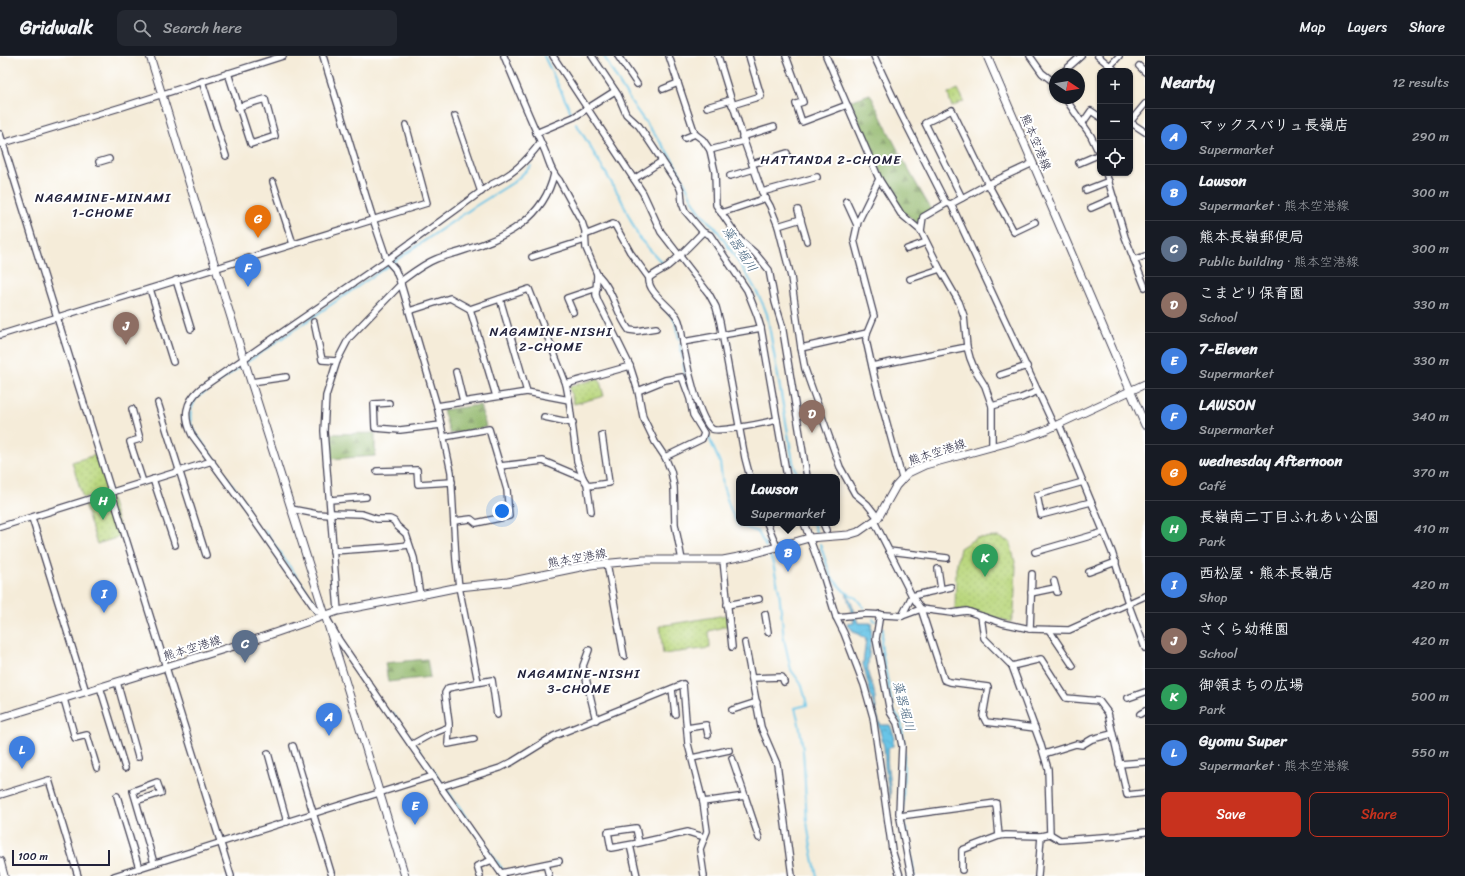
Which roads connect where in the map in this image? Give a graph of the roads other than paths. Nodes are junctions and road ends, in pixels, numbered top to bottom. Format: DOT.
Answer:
graph roads {
  1 [pos="150,56"];
  2 [pos="283,56"];
  3 [pos="323,56"];
  4 [pos="504,56"];
  5 [pos="553,56"];
  6 [pos="592,56"];
  7 [pos="618,56"];
  8 [pos="669,56"];
  9 [pos="718,56"];
  10 [pos="749,56"];
  11 [pos="786,56"];
  12 [pos="826,56"];
  13 [pos="874,56"];
  14 [pos="987,56"];
  15 [pos="1030,56"];
  16 [pos="1081,56"];
  17 [pos="1098,56"];
  18 [pos="1119,56"];
  19 [pos="1110,66"];
  20 [pos="1139,66"];
  21 [pos="1068,68"];
  22 [pos="1112,68"];
  23 [pos="1145,72"];
  24 [pos="228,73"];
  25 [pos="1049,78"];
  26 [pos="202,81"];
  27 [pos="678,83"];
  28 [pos="637,84"];
  29 [pos="664,89"];
  30 [pos="615,91"];
  31 [pos="162,94"];
  32 [pos="731,103"];
  33 [pos="1069,104"];
  34 [pos="1145,104"];
  35 [pos="847,105"];
  36 [pos="238,107"];
  37 [pos="707,107"];
  38 [pos="588,108"];
  39 [pos="1097,115"];
  40 [pos="455,116"];
  41 [pos="1133,118"];
  42 [pos="1133,122"];
  43 [pos="1082,124"];
  44 [pos="406,125"];
  45 [pos="774,127"];
  46 [pos="1145,132"];
  47 [pos="536,133"];
  48 [pos="0,134"];
  49 [pos="695,134"];
  50 [pos="685,138"];
  51 [pos="743,139"];
  52 [pos="1,143"];
  53 [pos="540,143"];
  54 [pos="1097,149"];
  55 [pos="710,150"];
  56 [pos="788,153"];
  57 [pos="226,156"];
  58 [pos="1097,156"];
  59 [pos="110,159"];
  60 [pos="662,161"];
  61 [pos="98,162"];
  62 [pos="1033,163"];
  63 [pos="1079,163"];
  64 [pos="753,166"];
  65 [pos="554,174"];
  66 [pos="730,176"];
  67 [pos="1107,176"];
  68 [pos="818,177"];
  69 [pos="634,179"];
  70 [pos="879,179"];
  71 [pos="1108,181"];
  72 [pos="273,182"];
  73 [pos="988,184"];
  74 [pos="1086,190"];
  75 [pos="482,192"];
  76 [pos="762,192"];
  77 [pos="766,198"];
  78 [pos="962,198"];
  79 [pos="1114,198"];
  80 [pos="846,201"];
  81 [pos="949,204"];
  82 [pos="1091,208"];
  83 [pos="798,210"];
  84 [pos="721,212"];
  85 [pos="373,219"];
  86 [pos="801,219"];
  87 [pos="1036,222"];
  88 [pos="857,225"];
  89 [pos="778,226"];
  90 [pos="921,231"];
  91 [pos="703,232"];
  92 [pos="585,238"];
  93 [pos="807,240"];
  94 [pos="926,242"];
  95 [pos="293,244"];
  96 [pos="907,249"];
  97 [pos="679,256"];
  98 [pos="1145,256"];
  99 [pos="532,257"];
  100 [pos="387,260"];
  101 [pos="1134,260"];
  102 [pos="216,268"];
  103 [pos="940,269"];
  104 [pos="597,274"];
  105 [pos="649,278"];
  106 [pos="910,279"];
  107 [pos="176,280"];
  108 [pos="400,283"];
  109 [pos="1145,287"];
  110 [pos="150,288"];
  111 [pos="597,288"];
  112 [pos="500,299"];
  113 [pos="470,309"];
  114 [pos="409,311"];
  115 [pos="573,312"];
  116 [pos="57,318"];
  117 [pos="314,322"];
  118 [pos="656,328"];
  119 [pos="761,328"];
  120 [pos="191,329"];
  121 [pos="867,332"];
  122 [pos="0,335"];
  123 [pos="723,336"];
  124 [pos="683,342"];
  125 [pos="967,347"];
  126 [pos="801,348"];
  127 [pos="244,358"];
  128 [pos="337,361"];
  129 [pos="173,362"];
  130 [pos="630,366"];
  131 [pos="872,366"];
  132 [pos="1027,366"];
  133 [pos="456,372"];
  134 [pos="1000,375"];
  135 [pos="286,377"];
  136 [pos="251,382"];
  137 [pos="566,384"];
  138 [pos="1145,384"];
  139 [pos="1130,390"];
  140 [pos="638,391"];
  141 [pos="1038,391"];
  142 [pos="527,392"];
  143 [pos="496,396"];
  144 [pos="569,400"];
  145 [pos="463,401"];
  146 [pos="389,402"];
  147 [pos="158,403"];
  148 [pos="437,406"];
  149 [pos="992,406"];
  150 [pos="132,409"];
  151 [pos="544,417"];
  152 [pos="777,420"];
  153 [pos="573,423"];
  154 [pos="1145,424"];
  155 [pos="441,425"];
  156 [pos="1057,425"];
  157 [pos="740,427"];
  158 [pos="602,435"];
  159 [pos="444,437"];
  160 [pos="992,447"];
  161 [pos="665,458"];
  162 [pos="212,461"];
  163 [pos="500,466"];
  164 [pos="179,471"];
  165 [pos="377,471"];
  166 [pos="749,474"];
  167 [pos="786,474"];
  168 [pos="807,474"];
  169 [pos="583,478"];
  170 [pos="902,478"];
  171 [pos="153,479"];
  172 [pos="143,482"];
  173 [pos="452,482"];
  174 [pos="1083,482"];
  175 [pos="588,486"];
  176 [pos="111,492"];
  177 [pos="366,497"];
  178 [pos="330,500"];
  179 [pos="1091,502"];
  180 [pos="291,509"];
  181 [pos="590,511"];
  182 [pos="331,514"];
  183 [pos="32,518"];
  184 [pos="876,519"];
  185 [pos="454,521"];
  186 [pos="768,526"];
  187 [pos="805,526"];
  188 [pos="824,526"];
  189 [pos="0,527"];
  190 [pos="826,530"];
  191 [pos="1104,532"];
  192 [pos="809,538"];
  193 [pos="175,545"];
  194 [pos="409,545"];
  195 [pos="774,548"];
  196 [pos="334,551"];
  197 [pos="889,551"];
  198 [pos="1035,552"];
  199 [pos="206,555"];
  200 [pos="947,558"];
  201 [pos="682,560"];
  202 [pos="723,560"];
  203 [pos="1116,562"];
  204 [pos="607,563"];
  205 [pos="938,569"];
  206 [pos="1089,572"];
  207 [pos="1032,574"];
  208 [pos="1054,581"];
  209 [pos="459,587"];
  210 [pos="951,587"];
  211 [pos="941,589"];
  212 [pos="1031,594"];
  213 [pos="420,595"];
  214 [pos="912,596"];
  215 [pos="1145,596"];
  216 [pos="760,599"];
  217 [pos="1128,603"];
  218 [pos="727,605"];
  219 [pos="921,609"];
  220 [pos="338,611"];
  221 [pos="765,614"];
  222 [pos="880,614"];
  223 [pos="325,615"];
  224 [pos="902,616"];
  225 [pos="981,616"];
  226 [pos="836,617"];
  227 [pos="1030,629"];
  228 [pos="1049,630"];
  229 [pos="768,632"];
  230 [pos="745,643"];
  231 [pos="732,647"];
  232 [pos="1145,648"];
  233 [pos="589,650"];
  234 [pos="624,656"];
  235 [pos="1012,666"];
  236 [pos="1073,666"];
  237 [pos="165,668"];
  238 [pos="752,678"];
  239 [pos="116,682"];
  240 [pos="478,682"];
  241 [pos="784,682"];
  242 [pos="100,687"];
  243 [pos="672,689"];
  244 [pos="86,692"];
  245 [pos="1145,692"];
  246 [pos="1128,698"];
  247 [pos="64,699"];
  248 [pos="757,702"];
  249 [pos="732,710"];
  250 [pos="675,714"];
  251 [pos="497,715"];
  252 [pos="0,718"];
  253 [pos="596,720"];
  254 [pos="449,727"];
  255 [pos="687,728"];
  256 [pos="1035,728"];
  257 [pos="1112,734"];
  258 [pos="708,735"];
  259 [pos="474,739"];
  260 [pos="410,745"];
  261 [pos="293,746"];
  262 [pos="729,750"];
  263 [pos="268,753"];
  264 [pos="1044,754"];
  265 [pos="138,757"];
  266 [pos="692,758"];
  267 [pos="732,758"];
  268 [pos="1145,762"];
  269 [pos="1119,764"];
  270 [pos="97,768"];
  271 [pos="125,768"];
  272 [pos="433,776"];
  273 [pos="440,787"];
  274 [pos="379,793"];
  275 [pos="1145,793"];
  276 [pos="0,795"];
  277 [pos="117,796"];
  278 [pos="745,796"];
  279 [pos="136,801"];
  280 [pos="703,802"];
  281 [pos="313,814"];
  282 [pos="900,816"];
  283 [pos="287,822"];
  284 [pos="1145,832"];
  285 [pos="1050,834"];
  286 [pos="999,836"];
  287 [pos="1041,836"];
  288 [pos="704,837"];
  289 [pos="759,838"];
  290 [pos="220,843"];
  291 [pos="639,844"];
  292 [pos="630,845"];
  293 [pos="492,860"];
  294 [pos="0,861"];
  295 [pos="559,862"];
  296 [pos="154,863"];
  297 [pos="546,864"];
  298 [pos="139,868"];
  299 [pos="962,870"];
  300 [pos="502,875"];
  301 [pos="4,876"];
  302 [pos="78,876"];
  303 [pos="117,876"];
  304 [pos="230,876"];
  305 [pos="332,876"];
  306 [pos="405,876"];
  307 [pos="480,876"];
  308 [pos="549,876"];
  309 [pos="637,876"];
  310 [pos="704,876"];
  311 [pos="792,876"];
  312 [pos="900,876"];
  313 [pos="911,876"];
  314 [pos="1038,876"];
  1 -- 31 [label="main road"];
  2 -- 24 [label="street"];
  3 -- 85 [label="street"];
  4 -- 47 [label="street"];
  5 -- 38 [label="street"];
  6 -- 30 [label="street"];
  7 -- 28 [label="street"];
  8 -- 27 [label="street"];
  9 -- 32 [label="street"];
  10 -- 32 [label="street"];
  11 -- 35 [label="street"];
  12 -- 35 [label="street"];
  13 -- 81 [label="street"];
  14 -- 62 [label="main road, 熊本空港線"];
  15 -- 25 [label="street"];
  16 -- 21 [label="street"];
  17 -- 19 [label="street"];
  18 -- 19 [label="street"];
  19 -- 22 [label="street"];
  20 -- 23 [label="street"];
  24 -- 26 [label="street"];
  24 -- 36 [label="street"];
  26 -- 31 [label="street"];
  26 -- 57 [label="street"];
  27 -- 29 [label="street"];
  27 -- 49 [label="street"];
  30 -- 38 [label="street"];
  30 -- 60 [label="street"];
  31 -- 52 [label="street"];
  31 -- 102 [label="main road"];
  32 -- 37 [label="street"];
  32 -- 51 [label="street"];
  33 -- 43 [label="street"];
  34 -- 41 [label="street"];
  35 -- 70 [label="street"];
  36 -- 36 [label="street"];
  38 -- 47 [label="street"];
  38 -- 69 [label="street"];
  39 -- 43 [label="street"];
  40 -- 75 [label="street"];
  42 -- 46 [label="street"];
  43 -- 54 [label="street"];
  44 -- 85 [label="street"];
  45 -- 51 [label="street"];
  47 -- 53 [label="street"];
  48 -- 52 [label="street"];
  49 -- 50 [label="street"];
  49 -- 55 [label="street"];
  51 -- 55 [label="street"];
  51 -- 64 [label="street"];
  52 -- 116 [label="street"];
  53 -- 65 [label="street"];
  53 -- 75 [label="street"];
  55 -- 84 [label="street"];
  56 -- 64 [label="street"];
  58 -- 63 [label="street"];
  59 -- 61 [label="street"];
  60 -- 69 [label="street"];
  60 -- 91 [label="street"];
  62 -- 73 [label="street"];
  62 -- 139 [label="main road, 熊本空港線"];
  64 -- 66 [label="street"];
  64 -- 76 [label="street"];
  65 -- 92 [label="street"];
  65 -- 108 [label="street"];
  67 -- 71 [label="street"];
  68 -- 76 [label="street"];
  69 -- 97 [label="street"];
  70 -- 88 [label="street"];
  70 -- 90 [label="street"];
  71 -- 74 [label="street"];
  71 -- 79 [label="street"];
  72 -- 95 [label="street"];
  73 -- 78 [label="street"];
  73 -- 78 [label="street"];
  73 -- 87 [label="street"];
  75 -- 100 [label="street"];
  76 -- 77 [label="street"];
  77 -- 84 [label="street"];
  77 -- 89 [label="street"];
  78 -- 81 [label="street"];
  79 -- 82 [label="street"];
  79 -- 101 [label="street"];
  80 -- 88 [label="street"];
  81 -- 90 [label="street"];
  81 -- 132 [label="street"];
  83 -- 86 [label="street"];
  84 -- 168 [label="street"];
  85 -- 95 [label="street"];
  85 -- 100 [label="street"];
  86 -- 89 [label="street"];
  86 -- 93 [label="street"];
  88 -- 121 [label="street"];
  89 -- 126 [label="street"];
  90 -- 94 [label="street"];
  91 -- 97 [label="street"];
  91 -- 119 [label="street"];
  92 -- 99 [label="street"];
  92 -- 104 [label="street"];
  92 -- 105 [label="street"];
  94 -- 96 [label="street"];
  94 -- 103 [label="street"];
  95 -- 102 [label="street"];
  97 -- 105 [label="street"];
  97 -- 123 [label="street"];
  98 -- 101 [label="street"];
  100 -- 108 [label="street"];
  100 -- 127 [label="street"];
  101 -- 109 [label="street"];
  102 -- 107 [label="street"];
  102 -- 127 [label="main road"];
  103 -- 106 [label="street"];
  103 -- 125 [label="street"];
  104 -- 111 [label="street"];
  104 -- 118 [label="street"];
  105 -- 124 [label="street"];
  107 -- 110 [label="street"];
  107 -- 120 [label="street"];
  108 -- 114 [label="street"];
  108 -- 128 [label="street"];
  110 -- 116 [label="street"];
  110 -- 129 [label="street"];
  111 -- 115 [label="street"];
  111 -- 130 [label="street"];
  112 -- 113 [label="street"];
  112 -- 137 [label="street"];
  112 -- 142 [label="street"];
  113 -- 114 [label="street"];
  113 -- 143 [label="street"];
  114 -- 148 [label="street"];
  116 -- 122 [label="street"];
  116 -- 176 [label="street"];
  117 -- 128 [label="street"];
  119 -- 123 [label="street"];
  119 -- 152 [label="street"];
  121 -- 126 [label="street"];
  121 -- 131 [label="street"];
  123 -- 124 [label="street"];
  123 -- 157 [label="street"];
  124 -- 157 [label="street"];
  125 -- 131 [label="street"];
  125 -- 149 [label="street"];
  126 -- 184 [label="street"];
  127 -- 136 [label="main road"];
  127 -- 162 [label="street"];
  128 -- 178 [label="street"];
  130 -- 137 [label="street"];
  130 -- 140 [label="street"];
  131 -- 170 [label="street"];
  132 -- 134 [label="street"];
  132 -- 141 [label="street"];
  133 -- 145 [label="street"];
  135 -- 136 [label="street"];
  136 -- 180 [label="main road"];
  137 -- 144 [label="street"];
  138 -- 139 [label="main road"];
  139 -- 154 [label="main road, 熊本空港線"];
  139 -- 156 [label="main road, 熊本空港線"];
  140 -- 161 [label="street"];
  140 -- 161 [label="street"];
  141 -- 149 [label="street"];
  141 -- 156 [label="street"];
  142 -- 143 [label="street"];
  142 -- 144 [label="street"];
  143 -- 145 [label="street"];
  144 -- 153 [label="street"];
  145 -- 148 [label="street"];
  146 -- 155 [label="street"];
  147 -- 164 [label="street"];
  148 -- 155 [label="street"];
  149 -- 160 [label="street"];
  150 -- 172 [label="street"];
  151 -- 153 [label="street"];
  152 -- 157 [label="street"];
  152 -- 167 [label="street"];
  153 -- 169 [label="street"];
  155 -- 159 [label="street"];
  156 -- 160 [label="main road, 熊本空港線"];
  156 -- 174 [label="street"];
  157 -- 166 [label="street"];
  158 -- 175 [label="street"];
  159 -- 163 [label="street"];
  159 -- 173 [label="street"];
  160 -- 170 [label="main road, 熊本空港線"];
  161 -- 201 [label="street"];
  162 -- 164 [label="street"];
  162 -- 223 [label="street"];
  163 -- 169 [label="street"];
  163 -- 185 [label="street"];
  164 -- 171 [label="street"];
  164 -- 199 [label="street"];
  165 -- 173 [label="street"];
  169 -- 175 [label="street"];
  170 -- 184 [label="main road, 熊本空港線"];
  171 -- 172 [label="street"];
  171 -- 193 [label="street"];
  172 -- 176 [label="street"];
  173 -- 185 [label="street"];
  174 -- 179 [label="street"];
  174 -- 179 [label="street"];
  175 -- 181 [label="street"];
  176 -- 183 [label="street"];
  176 -- 237 [label="street"];
  177 -- 178 [label="street"];
  178 -- 182 [label="street"];
  179 -- 191 [label="street"];
  180 -- 182 [label="street"];
  180 -- 223 [label="main road"];
  182 -- 194 [label="street"];
  182 -- 196 [label="street"];
  183 -- 189 [label="street"];
  183 -- 244 [label="street"];
  184 -- 192 [label="main road, 熊本空港線"];
  184 -- 197 [label="street"];
  185 -- 209 [label="street"];
  186 -- 195 [label="street"];
  187 -- 192 [label="street"];
  188 -- 190 [label="street"];
  191 -- 198 [label="street"];
  191 -- 203 [label="street"];
  192 -- 195 [label="main road, 熊本空港線"];
  192 -- 226 [label="street"];
  194 -- 196 [label="street"];
  194 -- 213 [label="street"];
  195 -- 202 [label="main road, 熊本空港線"];
  196 -- 220 [label="street"];
  197 -- 200 [label="street"];
  197 -- 214 [label="street"];
  201 -- 202 [label="main road, 熊本空港線"];
  201 -- 204 [label="main road, 熊本空港線"];
  202 -- 218 [label="street"];
  203 -- 206 [label="street"];
  203 -- 217 [label="street"];
  204 -- 209 [label="main road, 熊本空港線"];
  204 -- 234 [label="street"];
  205 -- 211 [label="street"];
  207 -- 212 [label="street"];
  208 -- 212 [label="street"];
  209 -- 213 [label="main road, 熊本空港線"];
  209 -- 240 [label="street"];
  210 -- 211 [label="street"];
  211 -- 214 [label="street"];
  212 -- 227 [label="street"];
  213 -- 220 [label="main road, 熊本空港線"];
  214 -- 219 [label="street"];
  214 -- 224 [label="street"];
  215 -- 217 [label="street"];
  216 -- 218 [label="street"];
  217 -- 228 [label="street"];
  217 -- 232 [label="street"];
  218 -- 231 [label="street"];
  219 -- 224 [label="street"];
  219 -- 225 [label="street"];
  219 -- 256 [label="street"];
  220 -- 223 [label="main road, 熊本空港線"];
  221 -- 229 [label="street"];
  222 -- 224 [label="street"];
  222 -- 226 [label="street"];
  222 -- 282 [label="street"];
  223 -- 237 [label="main road, 熊本空港線"];
  223 -- 260 [label="street"];
  223 -- 274 [label="main road"];
  225 -- 227 [label="street"];
  225 -- 235 [label="street"];
  226 -- 312 [label="street"];
  227 -- 228 [label="street"];
  228 -- 236 [label="street"];
  230 -- 238 [label="street"];
  233 -- 253 [label="street"];
  235 -- 256 [label="street"];
  235 -- 257 [label="street"];
  237 -- 239 [label="main road, 熊本空港線"];
  237 -- 290 [label="street"];
  238 -- 241 [label="street"];
  238 -- 248 [label="street"];
  239 -- 242 [label="main road, 熊本空港線"];
  239 -- 265 [label="street"];
  240 -- 251 [label="street"];
  240 -- 254 [label="street"];
  242 -- 244 [label="main road, 熊本空港線"];
  242 -- 271 [label="street"];
  243 -- 250 [label="street"];
  243 -- 253 [label="street"];
  243 -- 255 [label="street"];
  244 -- 247 [label="main road, 熊本空港線"];
  245 -- 246 [label="street"];
  247 -- 252 [label="main road, 熊本空港線"];
  247 -- 270 [label="street"];
  248 -- 249 [label="street"];
  248 -- 311 [label="street"];
  253 -- 273 [label="street"];
  254 -- 259 [label="street"];
  254 -- 260 [label="street"];
  255 -- 258 [label="street"];
  255 -- 266 [label="street"];
  256 -- 264 [label="street"];
  257 -- 264 [label="street"];
  257 -- 269 [label="street"];
  260 -- 272 [label="street"];
  261 -- 281 [label="street"];
  262 -- 266 [label="street"];
  263 -- 283 [label="street"];
  264 -- 285 [label="street"];
  266 -- 280 [label="street"];
  267 -- 278 [label="street"];
  268 -- 269 [label="street"];
  269 -- 275 [label="street"];
  272 -- 273 [label="street"];
  272 -- 274 [label="street"];
  273 -- 293 [label="street"];
  274 -- 281 [label="street"];
  274 -- 306 [label="main road"];
  276 -- 302 [label="street"];
  277 -- 298 [label="street"];
  278 -- 280 [label="street"];
  278 -- 289 [label="street"];
  279 -- 279 [label="street"];
  279 -- 296 [label="street"];
  280 -- 288 [label="street"];
  281 -- 283 [label="street"];
  281 -- 305 [label="street"];
  282 -- 286 [label="street"];
  282 -- 313 [label="street"];
  283 -- 290 [label="street"];
  284 -- 285 [label="street"];
  285 -- 287 [label="street"];
  286 -- 287 [label="street"];
  286 -- 299 [label="street"];
  287 -- 314 [label="street"];
  288 -- 291 [label="street"];
  288 -- 310 [label="street"];
  290 -- 296 [label="street"];
  290 -- 304 [label="street"];
  291 -- 292 [label="street"];
  291 -- 292 [label="street"];
  292 -- 309 [label="street"];
  293 -- 300 [label="street"];
  293 -- 307 [label="street"];
  294 -- 301 [label="main road"];
  295 -- 297 [label="street"];
  296 -- 298 [label="street"];
  297 -- 300 [label="street"];
  297 -- 308 [label="street"];
  298 -- 303 [label="street"];
}
